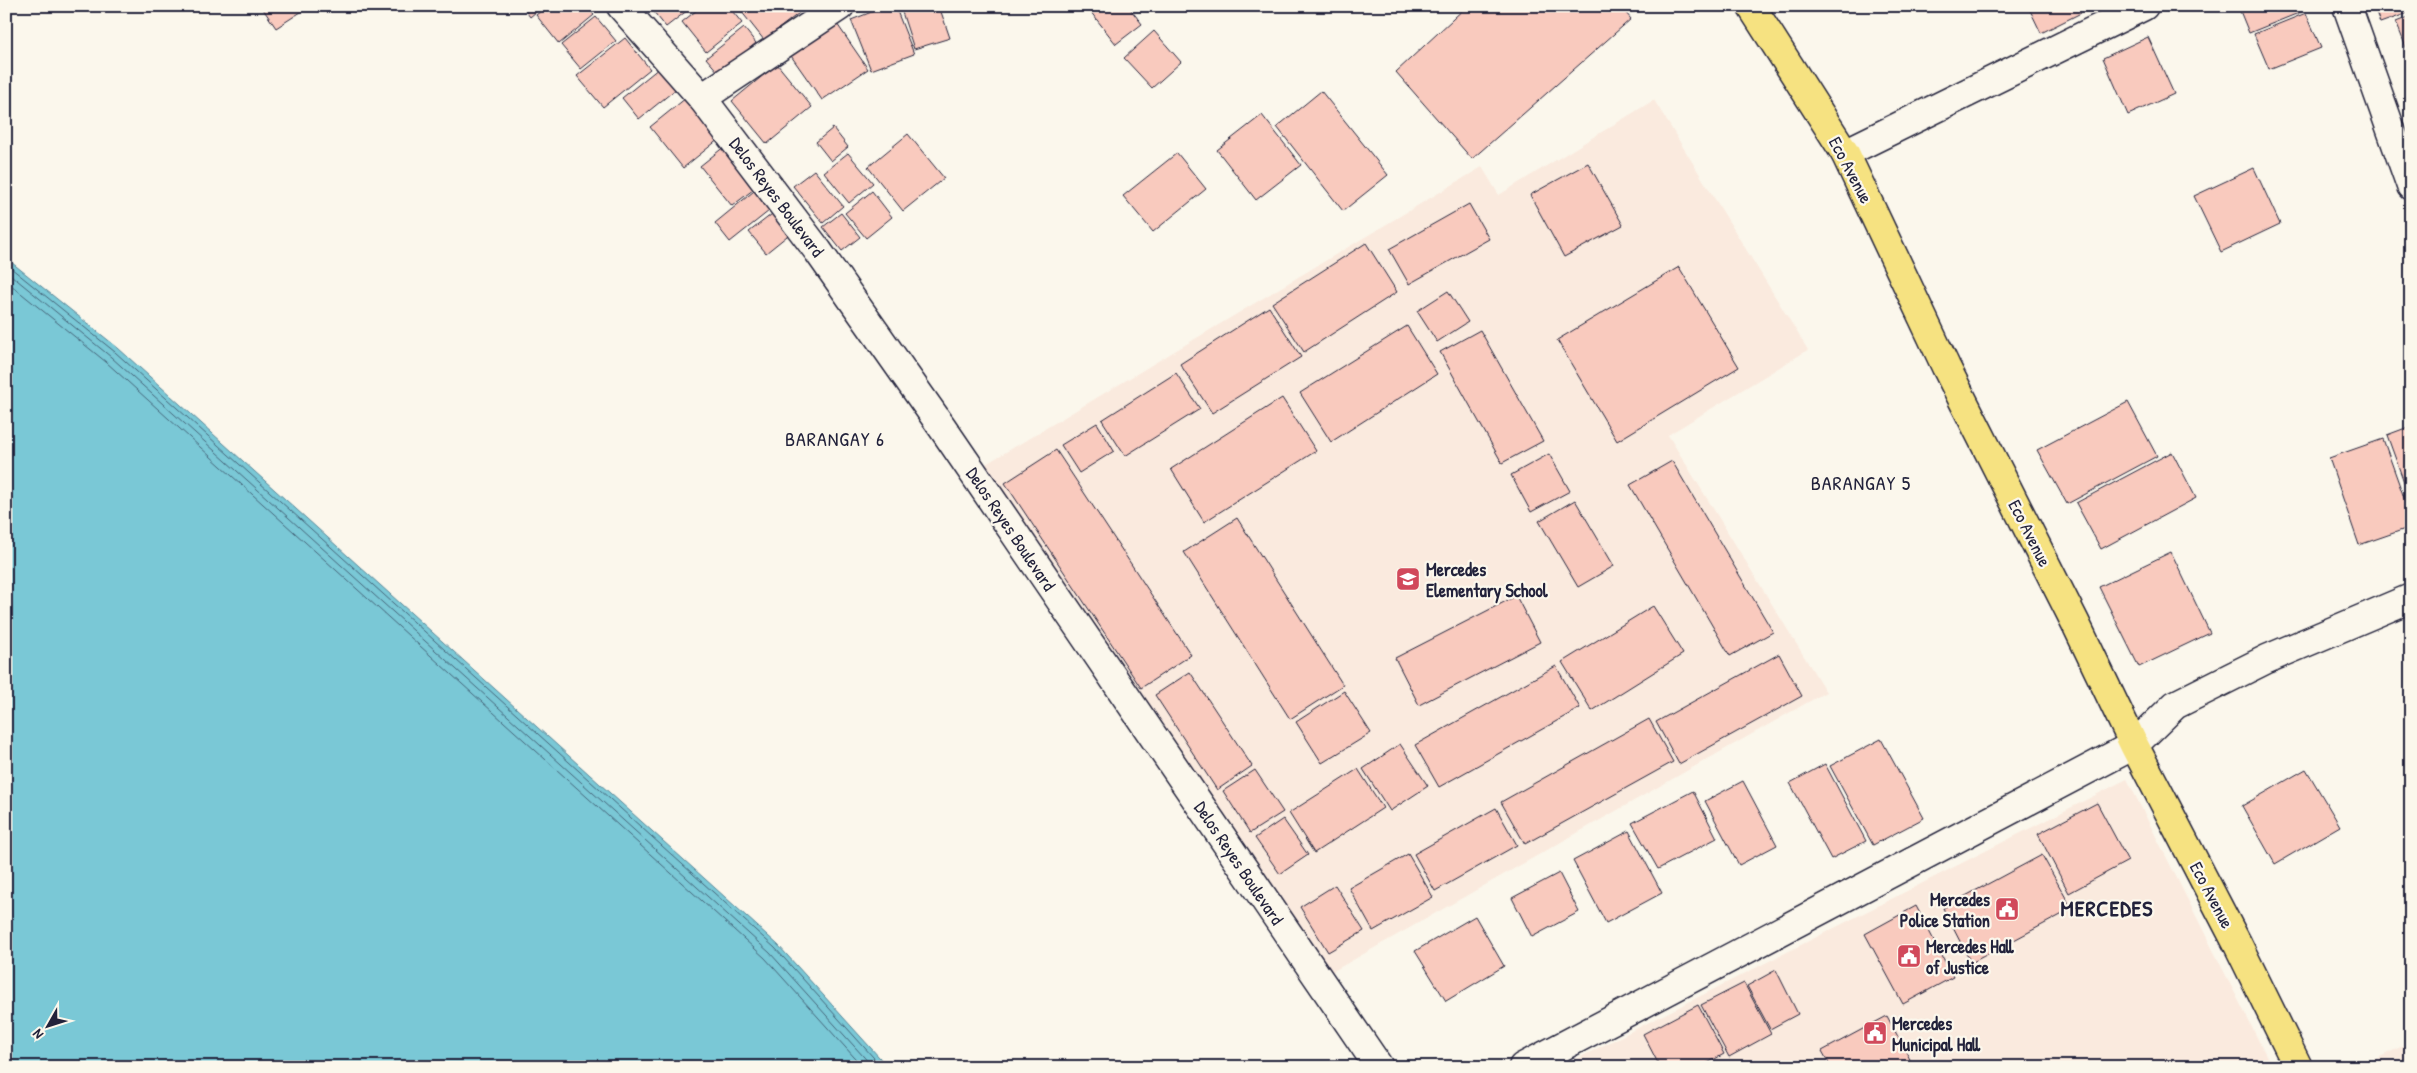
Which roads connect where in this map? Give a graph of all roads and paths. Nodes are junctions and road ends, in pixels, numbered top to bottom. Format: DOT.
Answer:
graph roads {
  1 [pos="622,6"];
  2 [pos="840,6"];
  3 [pos="1751,6"];
  4 [pos="2144,6"];
  5 [pos="2347,6"];
  6 [pos="702,98"];
  7 [pos="1845,153"];
  8 [pos="2411,186"];
  9 [pos="2411,598"];
  10 [pos="2134,745"];
  11 [pos="1379,1067"];
  12 [pos="1523,1067"];
  13 [pos="2298,1067"];
  1 -- 6 [label="street, Delos Reyes Boulevard"];
  2 -- 6 [label="street"];
  3 -- 7 [label="main road, Eco Avenue"];
  4 -- 7 [label="street"];
  5 -- 8 [label="street"];
  6 -- 11 [label="street, Delos Reyes Boulevard"];
  7 -- 10 [label="main road, Eco Avenue"];
  9 -- 10 [label="street"];
  10 -- 12 [label="street"];
  10 -- 13 [label="main road, Eco Avenue"];
}
